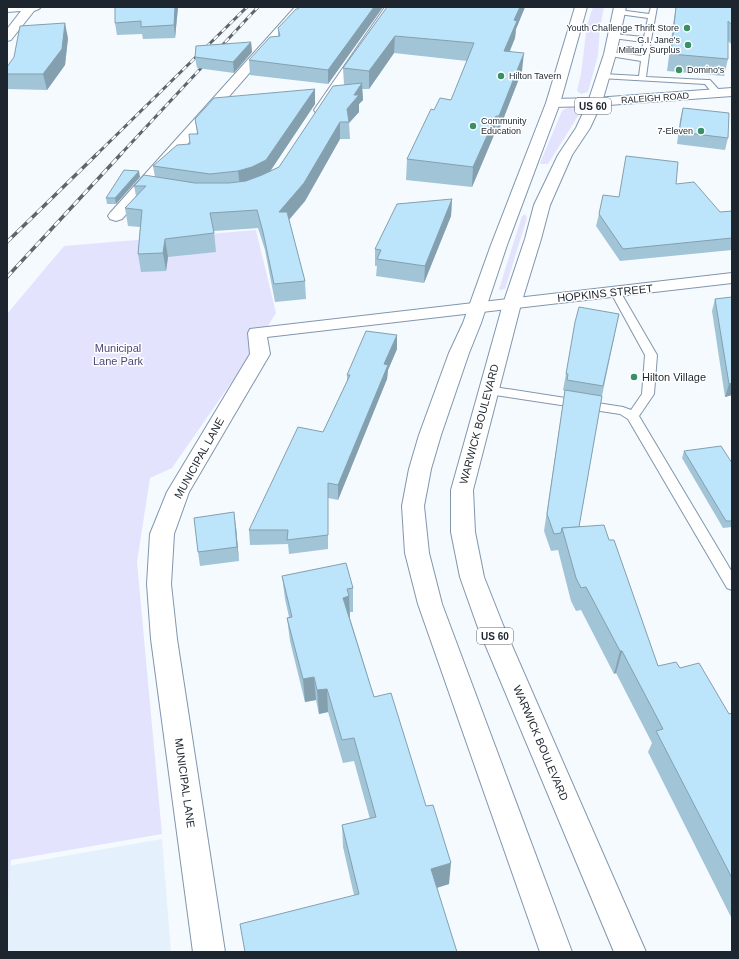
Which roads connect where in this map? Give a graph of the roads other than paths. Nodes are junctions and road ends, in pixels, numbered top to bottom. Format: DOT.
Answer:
graph roads {
  1 [pos="31,7"];
  2 [pos="35,7"];
  3 [pos="301,7"];
  4 [pos="391,7"];
  5 [pos="581,7"];
  6 [pos="654,7"];
  7 [pos="7,8"];
  8 [pos="620,10"];
  9 [pos="652,16"];
  10 [pos="613,36"];
  11 [pos="7,37"];
  12 [pos="647,40"];
  13 [pos="610,54"];
  14 [pos="645,58"];
  15 [pos="603,76"];
  16 [pos="642,79"];
  17 [pos="732,92"];
  18 [pos="717,93"];
  19 [pos="595,102"];
  20 [pos="553,103"];
  21 [pos="314,120"];
  22 [pos="142,186"];
  23 [pos="157,188"];
  24 [pos="116,216"];
  25 [pos="732,278"];
  26 [pos="616,293"];
  27 [pos="512,304"];
  28 [pos="477,308"];
  29 [pos="488,390"];
  30 [pos="634,416"];
  31 [pos="732,584"];
  32 [pos="209,952"];
  33 [pos="556,952"];
  34 [pos="630,952"];
  1 -- 2 [label="main road"];
  1 -- 7 [label="main road"];
  1 -- 11 [label="main road"];
  3 -- 22 [label="main road"];
  4 -- 21 [label="main road"];
  5 -- 20 [label="main road"];
  6 -- 9 [label="lane"];
  8 -- 9 [label="lane"];
  8 -- 10 [label="main road, WARWICK BOULEVARD / US 60"];
  9 -- 12 [label="lane"];
  10 -- 12 [label="lane"];
  10 -- 13 [label="main road, WARWICK BOULEVARD / US 60"];
  12 -- 14 [label="lane"];
  13 -- 14 [label="lane"];
  13 -- 15 [label="main road, WARWICK BOULEVARD / US 60"];
  14 -- 16 [label="lane"];
  15 -- 16 [label="lane"];
  15 -- 19 [label="main road, WARWICK BOULEVARD / US 60"];
  16 -- 18 [label="lane"];
  17 -- 18 [label="main road, RALEIGH ROAD"];
  18 -- 19 [label="main road, RALEIGH ROAD"];
  19 -- 20 [label="main road, RALEIGH ROAD"];
  19 -- 27 [label="main road, WARWICK BOULEVARD / US 60"];
  20 -- 28 [label="main road"];
  22 -- 23 [label="main road"];
  22 -- 24 [label="main road"];
  25 -- 26 [label="main road, HOPKINS STREET"];
  26 -- 27 [label="main road, HOPKINS STREET"];
  26 -- 30 [label="lane"];
  27 -- 28 [label="main road, HOPKINS STREET"];
  27 -- 29 [label="main road, WARWICK BOULEVARD / US 60"];
  28 -- 32 [label="main road, MUNICIPAL LANE"];
  28 -- 33 [label="main road"];
  29 -- 30 [label="lane"];
  29 -- 34 [label="main road, WARWICK BOULEVARD / US 60"];
  30 -- 31 [label="lane"];
}
